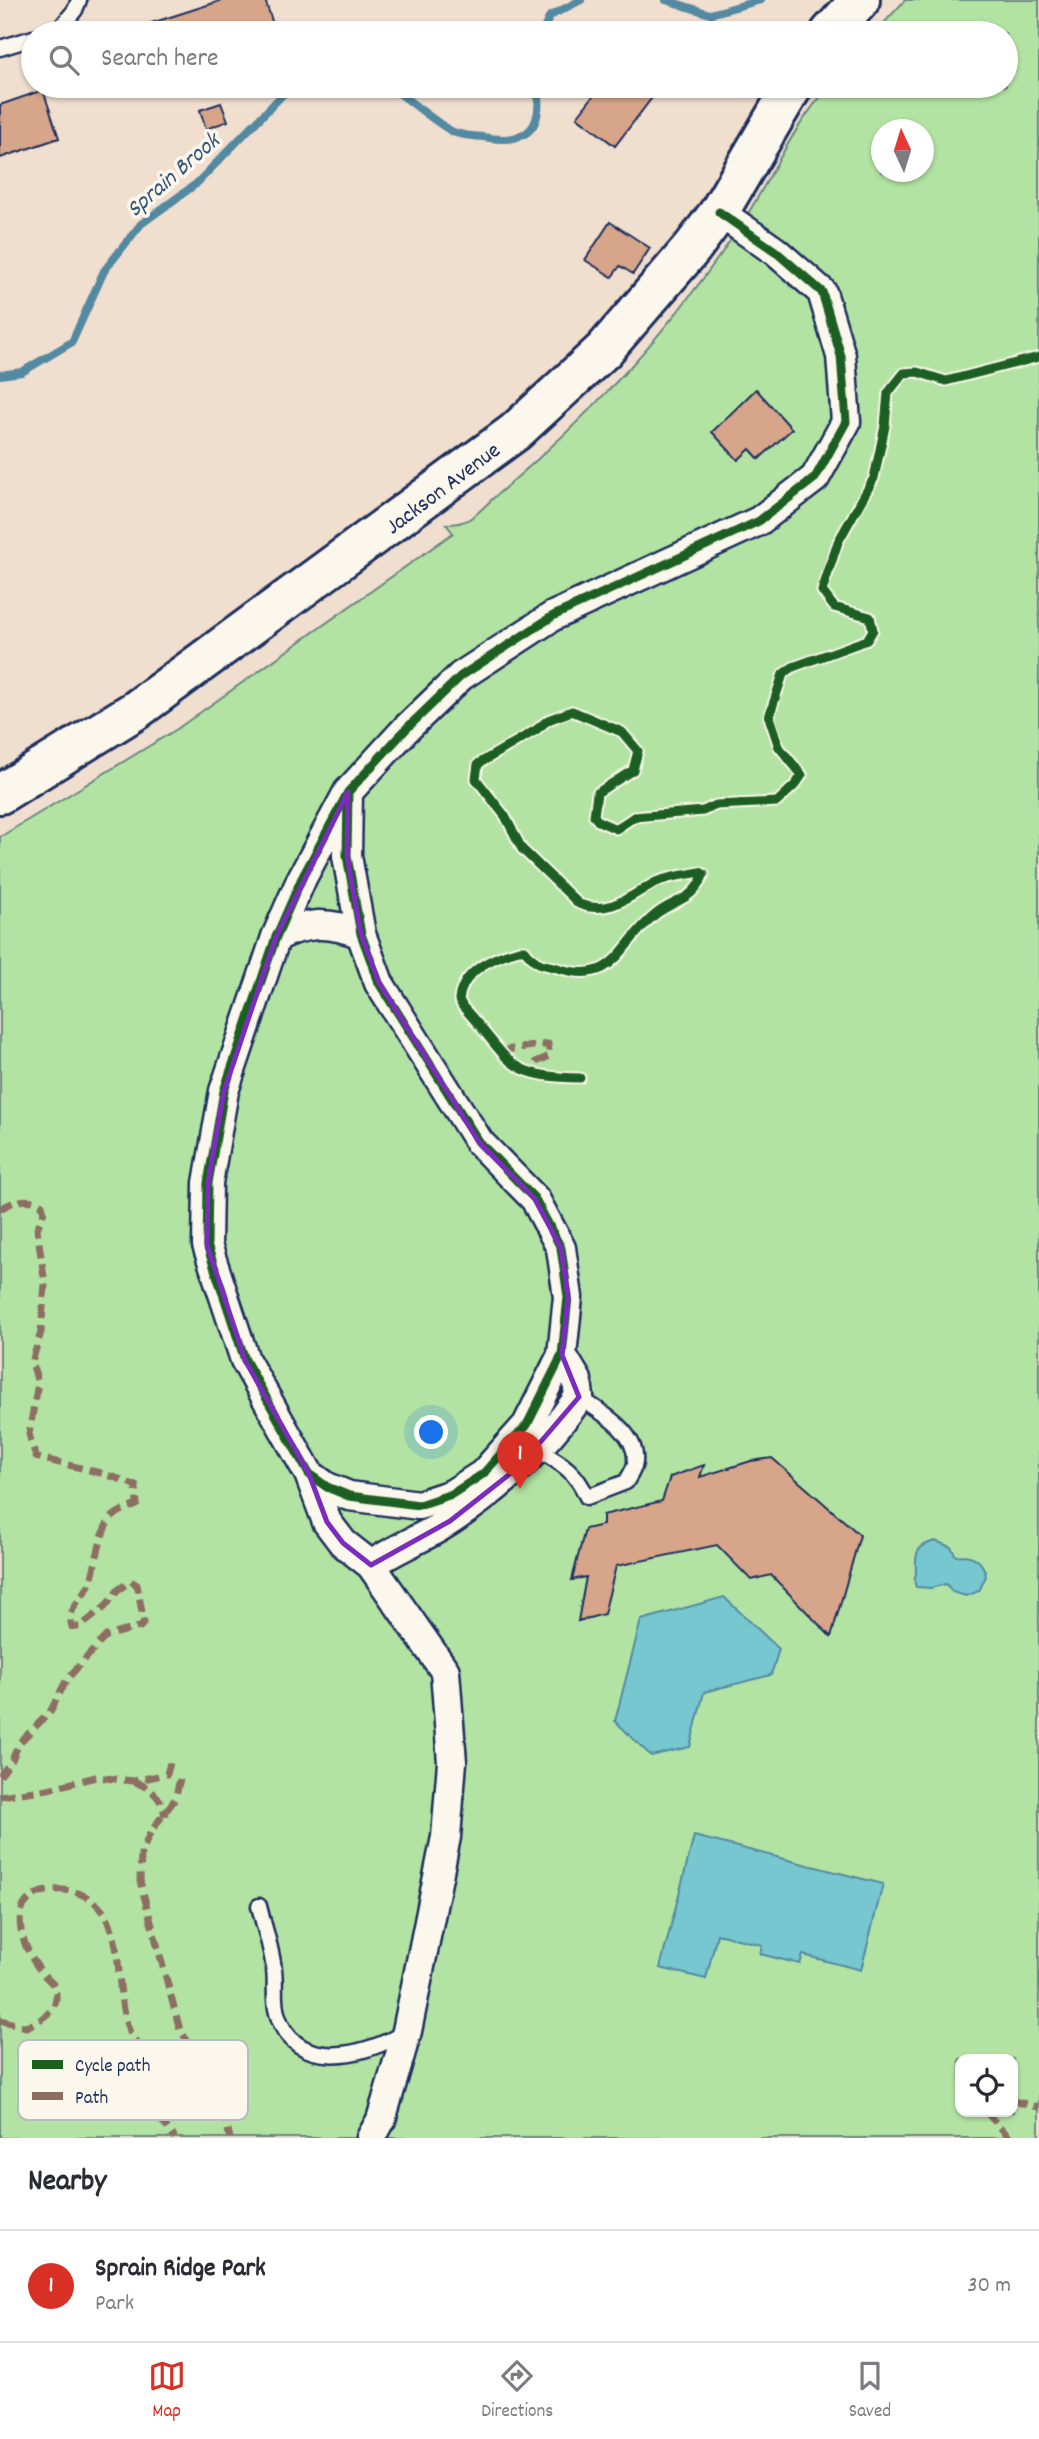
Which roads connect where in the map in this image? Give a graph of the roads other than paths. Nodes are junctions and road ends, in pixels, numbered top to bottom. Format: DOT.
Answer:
graph roads {
  1 [pos="79,0"];
  2 [pos="860,0"];
  3 [pos="66,21"];
  4 [pos="841,21"];
  5 [pos="21,42"];
  6 [pos="0,48"];
  7 [pos="786,98"];
  8 [pos="719,212"];
  9 [pos="348,792"];
  10 [pos="0,794"];
  11 [pos="361,934"];
  12 [pos="276,937"];
  13 [pos="562,1355"];
  14 [pos="579,1397"];
  15 [pos="537,1449"];
  16 [pos="309,1474"];
  17 [pos="371,1564"];
  18 [pos="259,1906"];
  19 [pos="407,2031"];
  20 [pos="372,2138"];
  1 -- 3 [label="lane"];
  2 -- 4 [label="main road"];
  5 -- 6 [label="lane"];
  7 -- 8 [label="main road, Jackson Avenue"];
  8 -- 9 [label="street"];
  8 -- 10 [label="main road, Jackson Avenue"];
  9 -- 11 [label="street"];
  9 -- 12 [label="street"];
  11 -- 12 [label="street"];
  11 -- 13 [label="street"];
  12 -- 16 [label="street"];
  13 -- 14 [label="street"];
  13 -- 16 [label="street"];
  14 -- 15 [label="street"];
  14 -- 15 [label="lane"];
  15 -- 17 [label="street"];
  16 -- 17 [label="street"];
  17 -- 19 [label="street"];
  18 -- 19 [label="lane"];
  19 -- 20 [label="street"];
}
